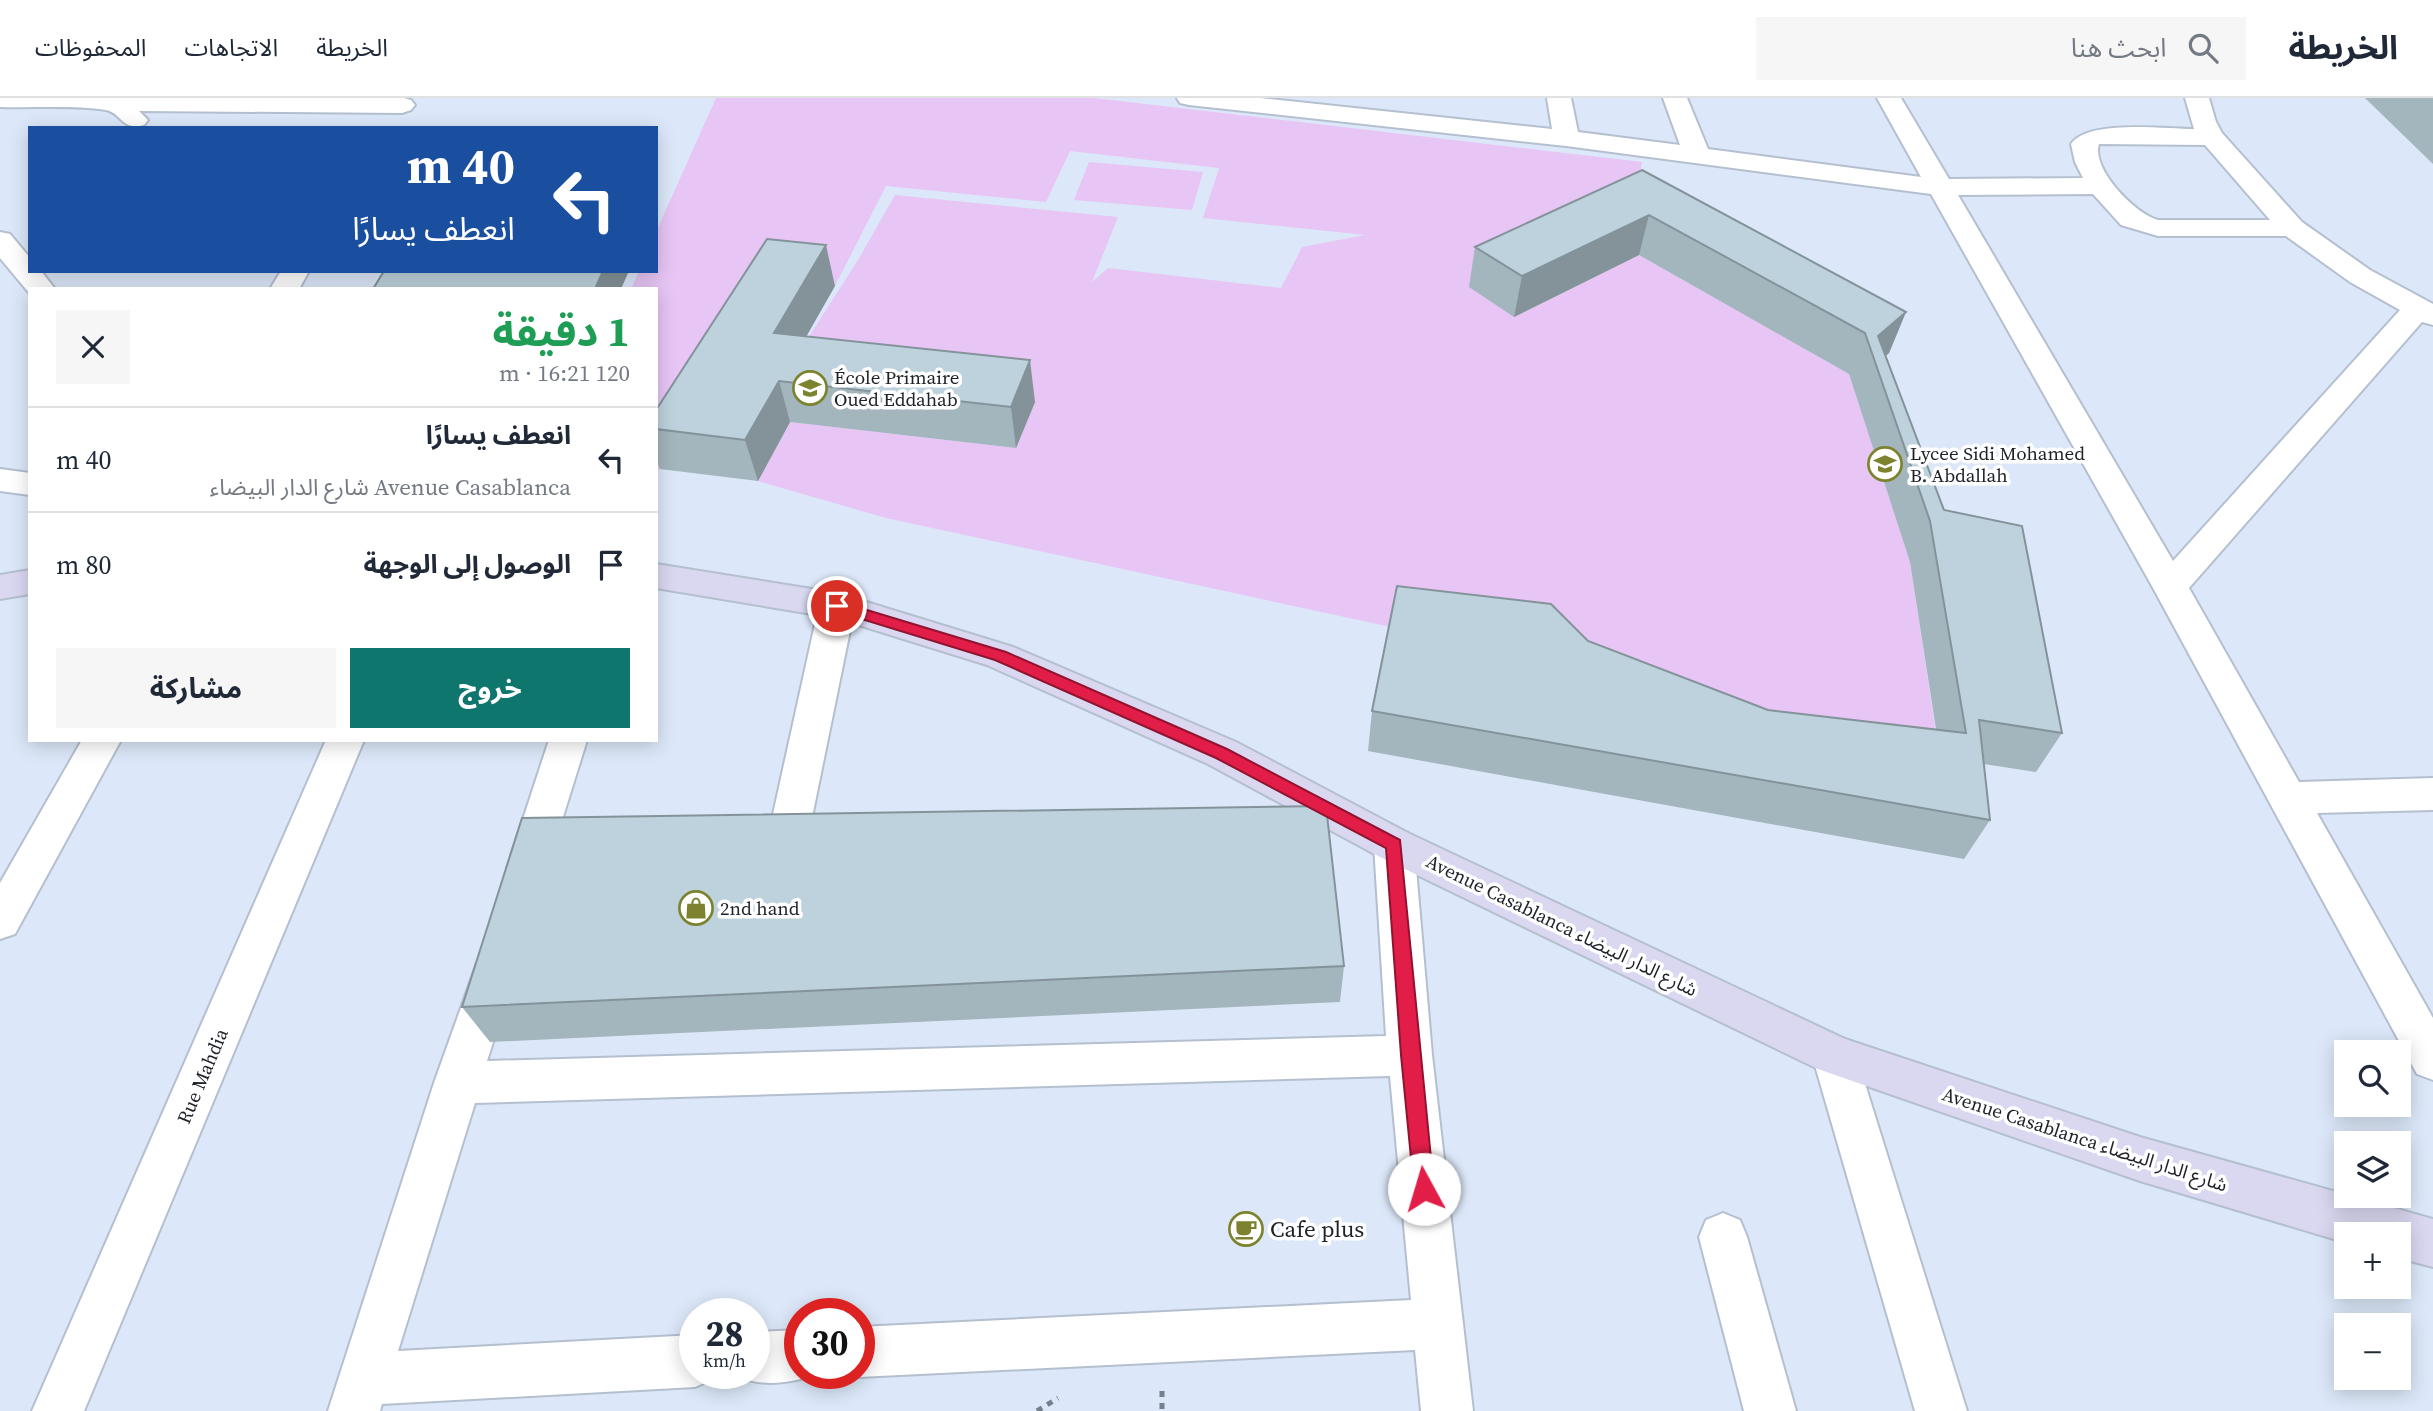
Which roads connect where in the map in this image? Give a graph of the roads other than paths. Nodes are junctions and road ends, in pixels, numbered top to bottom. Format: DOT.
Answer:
graph roads {
  1 [pos="1189,98"];
  2 [pos="1559,98"];
  3 [pos="1675,98"];
  4 [pos="1889,98"];
  5 [pos="2197,98"];
  6 [pos="0,100"];
  7 [pos="405,102"];
  8 [pos="115,103"];
  9 [pos="143,126"];
  10 [pos="389,126"];
  11 [pos="2211,137"];
  12 [pos="1566,138"];
  13 [pos="1697,155"];
  14 [pos="2101,186"];
  15 [pos="1938,187"];
  16 [pos="2292,228"];
  17 [pos="0,240"];
  18 [pos="39,287"];
  19 [pos="2425,312"];
  20 [pos="0,480"];
  21 [pos="28,484"];
  22 [pos="658,576"];
  23 [pos="28,582"];
  24 [pos="2170,586"];
  25 [pos="0,587"];
  26 [pos="837,606"];
  27 [pos="101,742"];
  28 [pos="344,742"];
  29 [pos="568,742"];
  30 [pos="2433,794"];
  31 [pos="2289,798"];
  32 [pos="1355,823"];
  33 [pos="1286,825"];
  34 [pos="830,836"];
  35 [pos="788,837"];
  36 [pos="748,838"];
  37 [pos="1394,845"];
  38 [pos="517,899"];
  39 [pos="0,921"];
  40 [pos="504,939"];
  41 [pos="1410,1055"];
  42 [pos="1834,1055"];
  43 [pos="2433,1060"];
  44 [pos="457,1083"];
  45 [pos="2357,1222"];
  46 [pos="1723,1237"];
  47 [pos="2411,1237"];
  48 [pos="2433,1243"];
  49 [pos="1438,1324"];
  50 [pos="875,1351"];
  51 [pos="679,1363"];
  52 [pos="358,1395"];
  53 [pos="58,1411"];
  54 [pos="1447,1411"];
  55 [pos="1770,1411"];
  56 [pos="1941,1411"];
  1 -- 12 [label="street"];
  2 -- 12 [label="street"];
  3 -- 13 [label="street"];
  4 -- 15 [label="street"];
  5 -- 11 [label="street"];
  6 -- 8 [label="street"];
  7 -- 8 [label="street"];
  7 -- 10 [label="street"];
  8 -- 9 [label="street"];
  11 -- 14 [label="street"];
  11 -- 16 [label="street"];
  12 -- 13 [label="street"];
  13 -- 15 [label="street"];
  14 -- 15 [label="street"];
  14 -- 16 [label="street"];
  15 -- 24 [label="street"];
  16 -- 19 [label="street"];
  17 -- 18 [label="street"];
  19 -- 24 [label="street"];
  20 -- 21 [label="street"];
  22 -- 26 [label="street, Avenue Casablanca شارع الدار البيضاء"];
  23 -- 25 [label="street"];
  24 -- 31 [label="street"];
  26 -- 32 [label="street, Avenue Casablanca شارع الدار البيضاء"];
  26 -- 35 [label="street"];
  27 -- 39 [label="street"];
  28 -- 53 [label="street, Rue Mahdia"];
  29 -- 38 [label="street"];
  30 -- 31 [label="street"];
  31 -- 43 [label="street"];
  32 -- 33 [label="street"];
  32 -- 37 [label="street, Avenue Casablanca شارع الدار البيضاء"];
  34 -- 35 [label="street"];
  35 -- 36 [label="street"];
  37 -- 41 [label="street"];
  37 -- 42 [label="street, Avenue Casablanca شارع الدار البيضاء"];
  40 -- 44 [label="street"];
  41 -- 44 [label="street"];
  41 -- 49 [label="street"];
  42 -- 45 [label="street, Avenue Casablanca شارع الدار البيضاء"];
  42 -- 56 [label="street"];
  44 -- 52 [label="street"];
  46 -- 55 [label="street"];
  47 -- 48 [label="street, Avenue Casablanca شارع الدار البيضاء"];
  49 -- 50 [label="street"];
  49 -- 54 [label="street"];
  51 -- 52 [label="street"];
}
